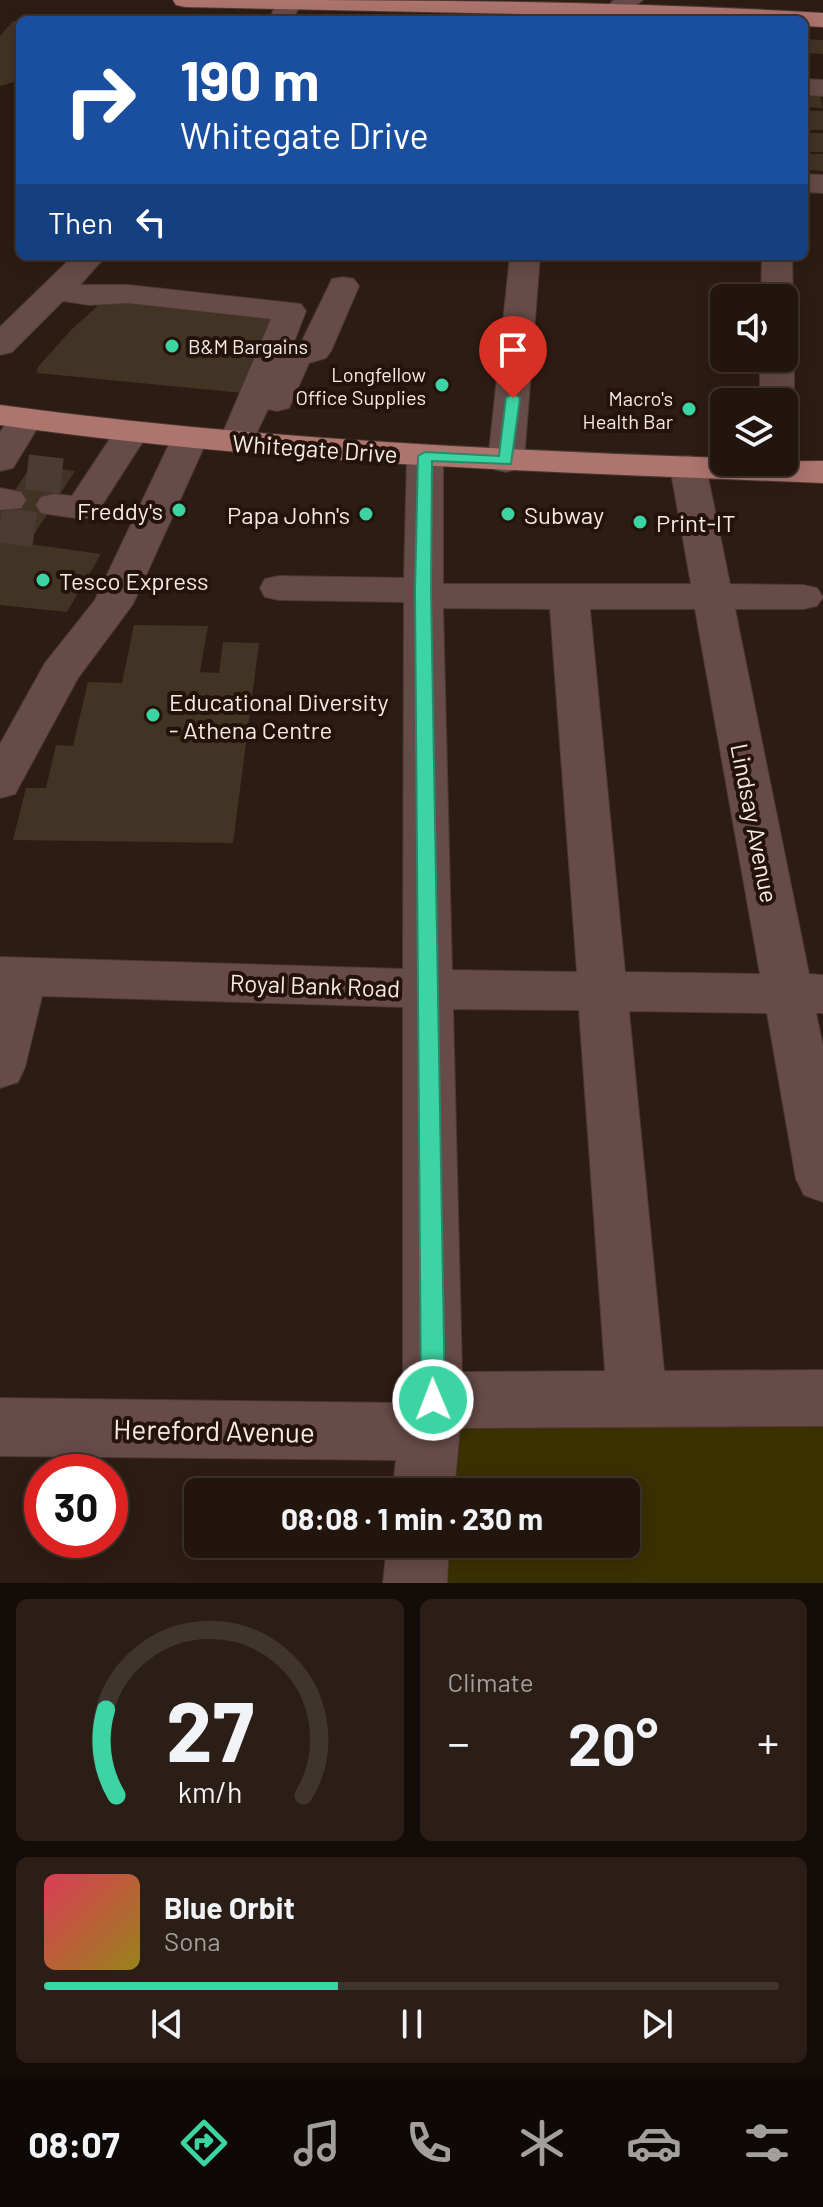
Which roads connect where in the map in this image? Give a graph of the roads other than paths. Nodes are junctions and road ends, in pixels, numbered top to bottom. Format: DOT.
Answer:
graph roads {
  1 [pos="185,0"];
  2 [pos="621,6"];
  3 [pos="286,7"];
  4 [pos="733,16"];
  5 [pos="87,260"];
  6 [pos="525,260"];
  7 [pos="777,260"];
  8 [pos="777,284"];
  9 [pos="343,286"];
  10 [pos="57,290"];
  11 [pos="6,333"];
  12 [pos="13,417"];
  13 [pos="131,432"];
  14 [pos="190,438"];
  15 [pos="248,443"];
  16 [pos="425,456"];
  17 [pos="506,461"];
  18 [pos="688,467"];
  19 [pos="710,467"];
  20 [pos="798,469"];
  21 [pos="823,472"];
  22 [pos="7,480"];
  23 [pos="70,500"];
  24 [pos="279,588"];
  25 [pos="423,593"];
  26 [pos="569,597"];
  27 [pos="712,597"];
  28 [pos="803,597"];
  29 [pos="0,783"];
  30 [pos="11,976"];
  31 [pos="428,989"];
  32 [pos="603,991"];
  33 [pos="805,994"];
  34 [pos="0,1067"];
  35 [pos="823,1179"];
  36 [pos="823,1398"];
  37 [pos="637,1399"];
  38 [pos="431,1416"];
  39 [pos="0,1427"];
  40 [pos="424,1478"];
  41 [pos="417,1558"];
  42 [pos="415,1583"];
  1 -- 3 [label="main road"];
  2 -- 3 [label="main road"];
  2 -- 4 [label="main road"];
  5 -- 10 [label="street"];
  6 -- 17 [label="street"];
  7 -- 8 [label="street"];
  9 -- 15 [label="street"];
  10 -- 11 [label="street"];
  10 -- 15 [label="street"];
  12 -- 13 [label="main road, Whitegate Drive"];
  12 -- 22 [label="street"];
  13 -- 14 [label="main road, Whitegate Drive"];
  13 -- 23 [label="street"];
  14 -- 15 [label="main road, Whitegate Drive"];
  14 -- 29 [label="street"];
  15 -- 16 [label="main road, Whitegate Drive"];
  16 -- 17 [label="main road, Whitegate Drive"];
  16 -- 25 [label="street"];
  17 -- 18 [label="main road, Whitegate Drive"];
  18 -- 19 [label="main road, Whitegate Drive"];
  18 -- 27 [label="street, Lindsay Avenue"];
  20 -- 21 [label="main road, Whitegate Drive"];
  24 -- 25 [label="street"];
  25 -- 26 [label="street"];
  25 -- 31 [label="street"];
  26 -- 27 [label="street"];
  26 -- 32 [label="street"];
  27 -- 28 [label="street"];
  27 -- 33 [label="street, Lindsay Avenue"];
  30 -- 31 [label="street, Royal Bank Road"];
  30 -- 34 [label="street"];
  31 -- 32 [label="street, Royal Bank Road"];
  31 -- 38 [label="street"];
  32 -- 33 [label="street, Royal Bank Road"];
  32 -- 37 [label="street"];
  33 -- 35 [label="street, Lindsay Avenue"];
  36 -- 37 [label="street, Hereford Avenue"];
  37 -- 38 [label="street, Hereford Avenue"];
  38 -- 39 [label="street, Hereford Avenue"];
  38 -- 40 [label="street"];
  41 -- 42 [label="street"];
}
